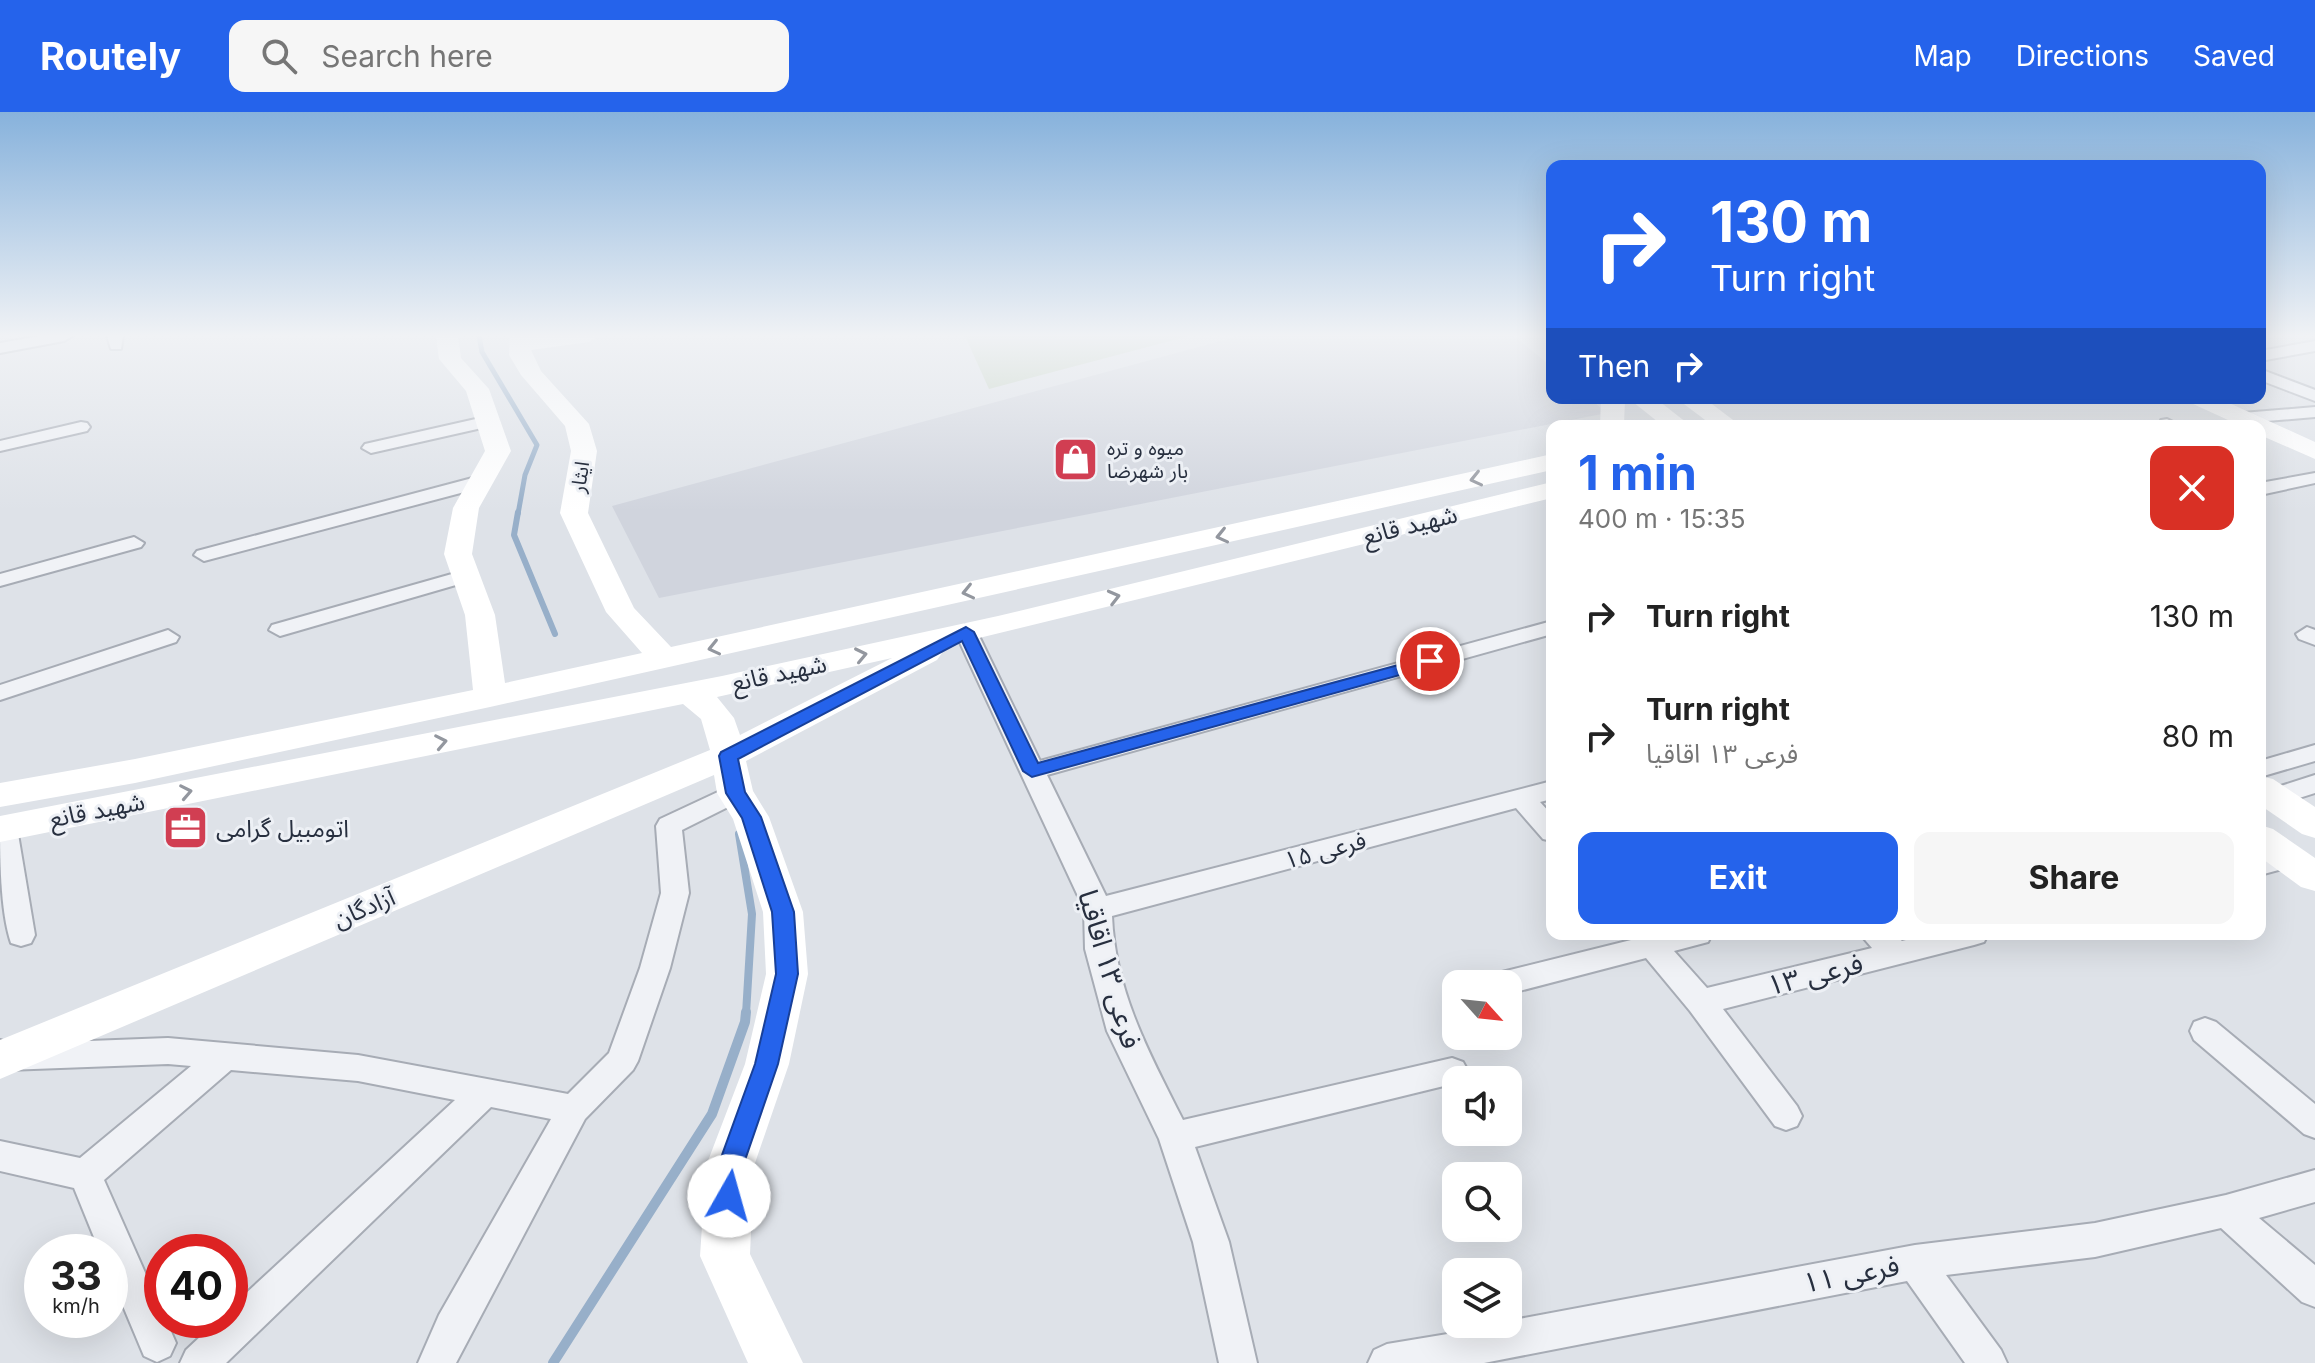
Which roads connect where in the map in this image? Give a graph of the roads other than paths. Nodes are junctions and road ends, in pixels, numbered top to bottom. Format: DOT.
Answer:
graph roads {
  1 [pos="479,394"];
  2 [pos="550,394"];
  3 [pos="1648,404"];
  4 [pos="2212,404"];
  5 [pos="1703,408"];
  6 [pos="2315,412"];
  7 [pos="1665,416"];
  8 [pos="2242,418"];
  9 [pos="1720,420"];
  10 [pos="2246,420"];
  11 [pos="489,421"];
  12 [pos="81,427"];
  13 [pos="2266,429"];
  14 [pos="0,446"];
  15 [pos="371,448"];
  16 [pos="2315,451"];
  17 [pos="1546,463"];
  18 [pos="2266,471"];
  19 [pos="2315,478"];
  20 [pos="480,482"];
  21 [pos="2290,483"];
  22 [pos="2266,488"];
  23 [pos="1546,491"];
  24 [pos="134,543"];
  25 [pos="204,555"];
  26 [pos="466,576"];
  27 [pos="0,580"];
  28 [pos="1546,629"];
  29 [pos="280,630"];
  30 [pos="966,632"];
  31 [pos="168,637"];
  32 [pos="665,659"];
  33 [pos="0,693"];
  34 [pos="688,693"];
  35 [pos="490,697"];
  36 [pos="2315,753"];
  37 [pos="135,771"];
  38 [pos="1032,771"];
  39 [pos="732,775"];
  40 [pos="2266,784"];
  41 [pos="2315,784"];
  42 [pos="2266,785"];
  43 [pos="2266,786"];
  44 [pos="1546,792"];
  45 [pos="0,795"];
  46 [pos="1522,798"];
  47 [pos="125,804"];
  48 [pos="1546,825"];
  49 [pos="2315,825"];
  50 [pos="2,829"];
  51 [pos="1098,909"];
  52 [pos="21,935"];
  53 [pos="1647,940"];
  54 [pos="1881,940"];
  55 [pos="1950,940"];
  56 [pos="1897,953"];
  57 [pos="1522,978"];
  58 [pos="1701,1002"];
  59 [pos="2205,1031"];
  60 [pos="225,1056"];
  61 [pos="2,1057"];
  62 [pos="1442,1073"];
  63 [pos="485,1092"];
  64 [pos="574,1109"];
  65 [pos="1786,1116"];
  66 [pos="2315,1124"];
  67 [pos="1175,1137"];
  68 [pos="0,1156"];
  69 [pos="85,1175"];
  70 [pos="2315,1186"];
  71 [pos="2226,1211"];
  72 [pos="1915,1262"];
  73 [pos="2315,1289"];
  74 [pos="157,1343"];
  75 [pos="199,1363"];
  76 [pos="437,1363"];
  77 [pos="776,1363"];
  78 [pos="1238,1363"];
  79 [pos="1387,1363"];
  80 [pos="1988,1363"];
  1 -- 11 [label="main road"];
  2 -- 32 [label="main road, ایثار"];
  3 -- 7 [label="main road"];
  4 -- 8 [label="main road"];
  5 -- 9 [label="main road"];
  6 -- 8 [label="street"];
  8 -- 10 [label="main road"];
  11 -- 15 [label="street"];
  11 -- 20 [label="main road"];
  12 -- 14 [label="street"];
  13 -- 16 [label="main road"];
  17 -- 32 [label="main road, شهید قانع, one-way"];
  18 -- 21 [label="street"];
  19 -- 21 [label="street"];
  20 -- 25 [label="street"];
  20 -- 26 [label="main road"];
  21 -- 22 [label="street"];
  30 -- 23 [label="main road, شهید قانع, one-way"];
  24 -- 27 [label="street"];
  26 -- 29 [label="street"];
  26 -- 35 [label="main road"];
  28 -- 38 [label="street"];
  34 -- 30 [label="main road, شهید قانع, one-way"];
  30 -- 38 [label="street, فرعی ۱۳ اقاقیا"];
  30 -- 39 [label="main road, آزادگان"];
  31 -- 33 [label="street"];
  32 -- 35 [label="main road, شهید قانع"];
  34 -- 39 [label="main road"];
  47 -- 34 [label="main road, شهید قانع, one-way"];
  35 -- 37 [label="main road, شهید قانع"];
  36 -- 40 [label="street"];
  37 -- 45 [label="main road, شهید قانع"];
  37 -- 47 [label="main road"];
  38 -- 51 [label="street, فرعی ۱۳ اقاقیا"];
  39 -- 61 [label="main road, آزادگان"];
  39 -- 64 [label="street"];
  39 -- 77 [label="main road"];
  41 -- 42 [label="street"];
  43 -- 49 [label="main road"];
  44 -- 46 [label="street, فرعی ۱۵"];
  46 -- 48 [label="street"];
  46 -- 51 [label="street, فرعی ۱۵"];
  47 -- 50 [label="main road, شهید قانع"];
  50 -- 52 [label="street"];
  51 -- 67 [label="street, فرعی ۱۳ اقاقیا"];
  53 -- 57 [label="street"];
  53 -- 58 [label="street"];
  54 -- 56 [label="street"];
  55 -- 56 [label="street, فرعی ۱۳"];
  56 -- 58 [label="street, فرعی ۱۳"];
  58 -- 65 [label="street"];
  59 -- 66 [label="street"];
  60 -- 61 [label="street"];
  60 -- 63 [label="street"];
  60 -- 69 [label="street"];
  62 -- 67 [label="street"];
  63 -- 64 [label="street"];
  63 -- 75 [label="street"];
  64 -- 76 [label="street"];
  67 -- 78 [label="street, فرعی ۱۳ اقاقیا"];
  68 -- 69 [label="street"];
  69 -- 74 [label="street"];
  70 -- 71 [label="street, فرعی ۱۱"];
  71 -- 72 [label="street, فرعی ۱۱"];
  71 -- 73 [label="street"];
  72 -- 79 [label="street, فرعی ۱۱"];
  72 -- 80 [label="street"];
}
